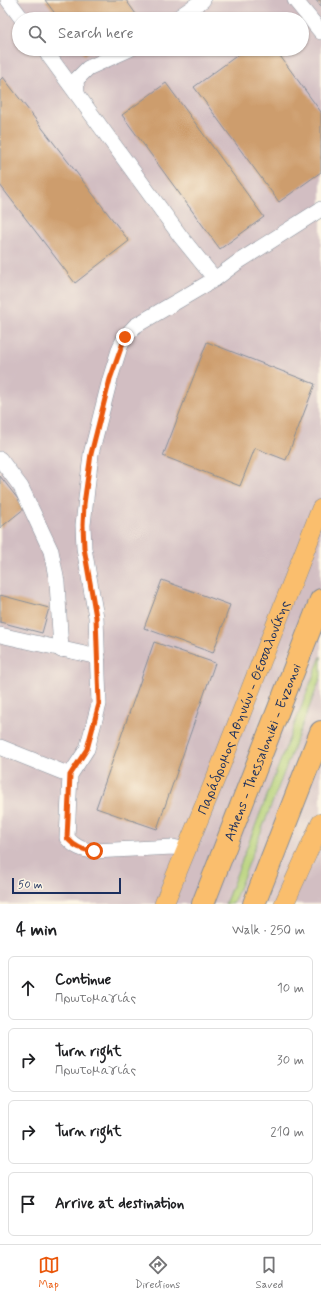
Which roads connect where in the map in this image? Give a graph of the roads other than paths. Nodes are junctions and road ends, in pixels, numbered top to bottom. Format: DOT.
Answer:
graph roads {
  1 [pos="8,0"];
  2 [pos="203,0"];
  3 [pos="295,0"];
  4 [pos="17,12"];
  5 [pos="186,12"];
  6 [pos="305,12"];
  7 [pos="309,17"];
  8 [pos="321,32"];
  9 [pos="49,56"];
  10 [pos="115,56"];
  11 [pos="77,93"];
  12 [pos="321,209"];
  13 [pos="215,279"];
  14 [pos="0,459"];
  15 [pos="321,509"];
  16 [pos="321,600"];
  17 [pos="0,635"];
  18 [pos="61,650"];
  19 [pos="98,657"];
  20 [pos="321,732"];
  21 [pos="0,747"];
  22 [pos="70,775"];
  23 [pos="321,823"];
  24 [pos="186,850"];
  25 [pos="164,904"];
  26 [pos="203,904"];
  27 [pos="254,904"];
  28 [pos="284,904"];
  1 -- 4 [label="street"];
  2 -- 5 [label="street"];
  3 -- 6 [label="street"];
  7 -- 8 [label="street"];
  9 -- 11 [label="street"];
  10 -- 11 [label="street"];
  11 -- 13 [label="street"];
  12 -- 13 [label="street"];
  13 -- 19 [label="street"];
  14 -- 18 [label="street"];
  15 -- 24 [label="main road, Παράδρομος Αθηνών - Θεσσαλονίκης"];
  16 -- 26 [label="highway, Athens - Thessaloniki - Evzonoi"];
  17 -- 18 [label="street"];
  18 -- 19 [label="street"];
  19 -- 22 [label="street"];
  20 -- 27 [label="highway"];
  21 -- 22 [label="street"];
  22 -- 24 [label="street"];
  23 -- 28 [label="main road"];
  24 -- 25 [label="main road, Παράδρομος Αθηνών - Θεσσαλονίκης"];
}
